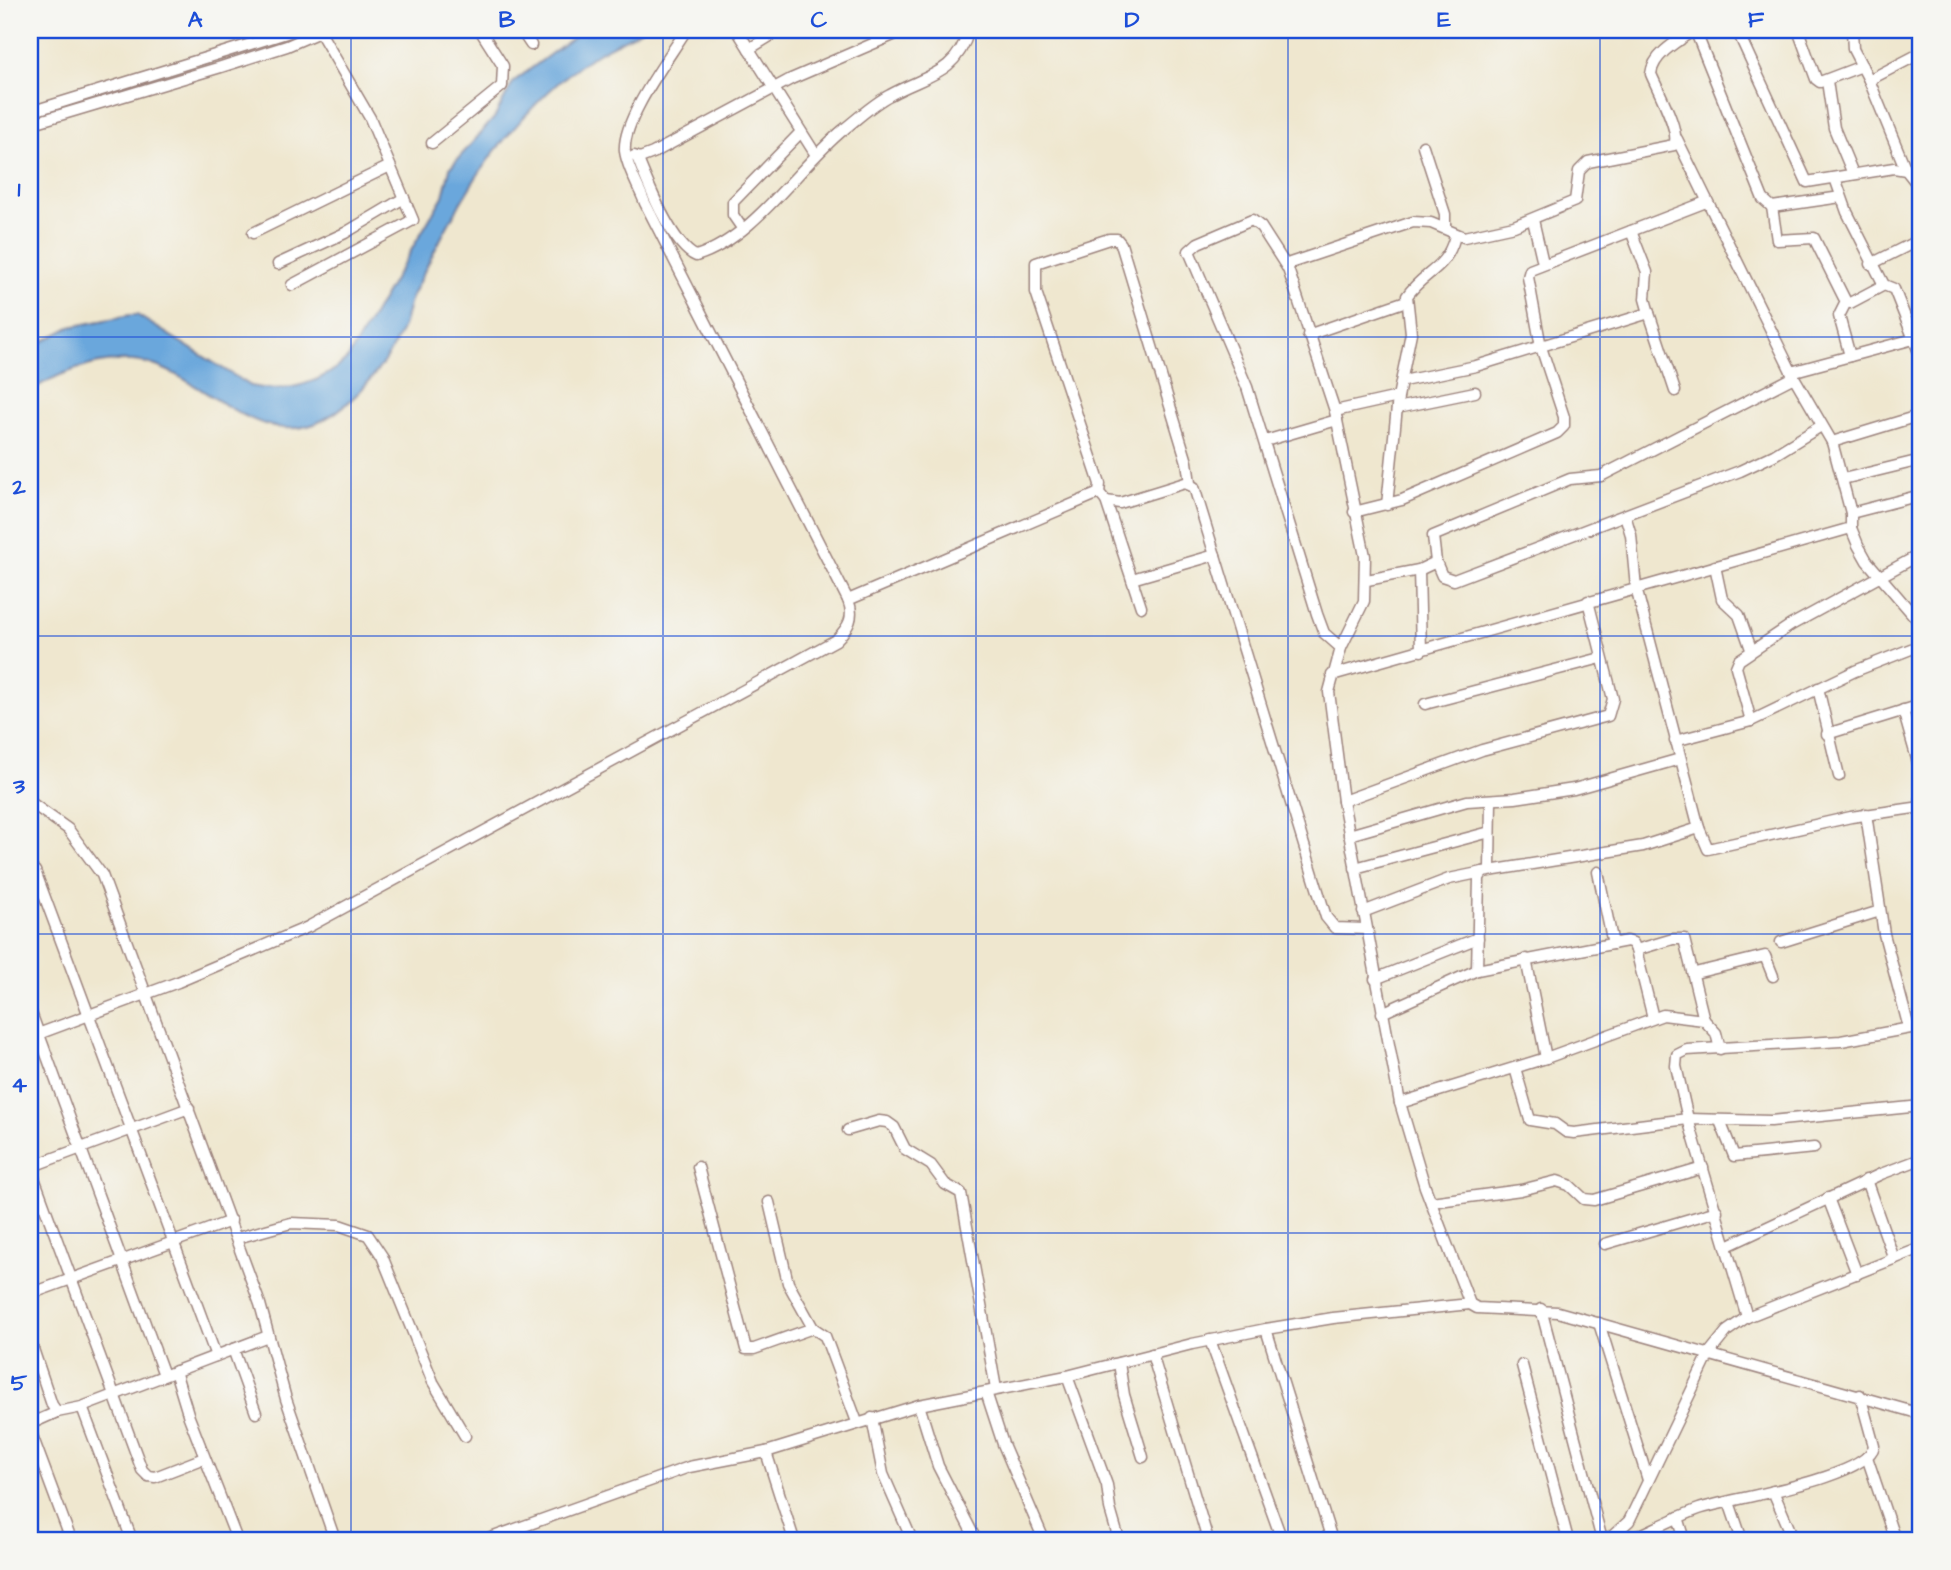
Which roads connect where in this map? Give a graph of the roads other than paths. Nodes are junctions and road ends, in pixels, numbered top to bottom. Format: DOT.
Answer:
graph roads {
  1 [pos="296,30"];
  2 [pos="480,30"];
  3 [pos="522,30"];
  4 [pos="686,30"];
  5 [pos="737,30"];
  6 [pos="780,30"];
  7 [pos="905,30"];
  8 [pos="969,30"];
  9 [pos="1695,30"];
  10 [pos="1738,30"];
  11 [pos="1798,30"];
  12 [pos="1853,30"];
  13 [pos="322,31"];
  14 [pos="1678,35"];
  15 [pos="531,45"];
  16 [pos="749,49"];
  17 [pos="1921,53"];
  18 [pos="1862,66"];
  19 [pos="1869,80"];
  20 [pos="1827,81"];
  21 [pos="773,89"];
  22 [pos="30,111"];
  23 [pos="30,124"];
  24 [pos="800,133"];
  25 [pos="1677,139"];
  26 [pos="432,143"];
  27 [pos="1423,146"];
  28 [pos="625,150"];
  29 [pos="816,155"];
  30 [pos="637,157"];
  31 [pos="390,166"];
  32 [pos="1906,170"];
  33 [pos="1853,174"];
  34 [pos="1835,178"];
  35 [pos="1921,189"];
  36 [pos="1841,197"];
  37 [pos="404,198"];
  38 [pos="1706,202"];
  39 [pos="1772,207"];
  40 [pos="1532,220"];
  41 [pos="742,228"];
  42 [pos="1445,228"];
  43 [pos="1631,231"];
  44 [pos="253,233"];
  45 [pos="1455,236"];
  46 [pos="1921,239"];
  47 [pos="1544,262"];
  48 [pos="278,264"];
  49 [pos="1871,264"];
  50 [pos="1288,269"];
  51 [pos="292,285"];
  52 [pos="1884,285"];
  53 [pos="1406,301"];
  54 [pos="1846,302"];
  55 [pos="1649,313"];
  56 [pos="1308,334"];
  57 [pos="1918,337"];
  58 [pos="1541,346"];
  59 [pos="1850,356"];
  60 [pos="1921,357"];
  61 [pos="1793,375"];
  62 [pos="1403,381"];
  63 [pos="1675,391"];
  64 [pos="1475,392"];
  65 [pos="1398,397"];
  66 [pos="1397,408"];
  67 [pos="1336,415"];
  68 [pos="1921,415"];
  69 [pos="1821,426"];
  70 [pos="1265,441"];
  71 [pos="1832,442"];
  72 [pos="1921,460"];
  73 [pos="1843,479"];
  74 [pos="1190,483"];
  75 [pos="1921,495"];
  76 [pos="1102,497"];
  77 [pos="1387,506"];
  78 [pos="1354,512"];
  79 [pos="1851,513"];
  80 [pos="1625,515"];
  81 [pos="1851,528"];
  82 [pos="1921,554"];
  83 [pos="1215,555"];
  84 [pos="1436,562"];
  85 [pos="1715,566"];
  86 [pos="1419,570"];
  87 [pos="1879,576"];
  88 [pos="1132,579"];
  89 [pos="1367,580"];
  90 [pos="1636,587"];
  91 [pos="848,600"];
  92 [pos="1588,601"];
  93 [pos="1141,607"];
  94 [pos="1921,624"];
  95 [pos="1921,645"];
  96 [pos="1341,649"];
  97 [pos="1751,649"];
  98 [pos="1422,651"];
  99 [pos="1601,658"];
  100 [pos="1332,675"];
  101 [pos="1818,688"];
  102 [pos="1425,704"];
  103 [pos="1921,705"];
  104 [pos="1903,710"];
  105 [pos="1751,721"];
  106 [pos="1827,734"];
  107 [pos="1675,741"];
  108 [pos="1680,759"];
  109 [pos="1839,776"];
  110 [pos="1343,800"];
  111 [pos="1490,800"];
  112 [pos="30,802"];
  113 [pos="1921,804"];
  114 [pos="1866,814"];
  115 [pos="1699,828"];
  116 [pos="1490,832"];
  117 [pos="1349,835"];
  118 [pos="1355,868"];
  119 [pos="1487,870"];
  120 [pos="35,871"];
  121 [pos="1598,872"];
  122 [pos="1881,911"];
  123 [pos="1363,912"];
  124 [pos="1366,929"];
  125 [pos="1478,937"];
  126 [pos="1781,942"];
  127 [pos="1612,944"];
  128 [pos="1636,950"];
  129 [pos="1526,959"];
  130 [pos="1477,970"];
  131 [pos="1695,973"];
  132 [pos="1773,976"];
  133 [pos="1375,979"];
  134 [pos="147,993"];
  135 [pos="30,1010"];
  136 [pos="1382,1013"];
  137 [pos="90,1014"];
  138 [pos="1653,1018"];
  139 [pos="1704,1020"];
  140 [pos="1921,1026"];
  141 [pos="1909,1028"];
  142 [pos="34,1035"];
  143 [pos="1720,1049"];
  144 [pos="1546,1058"];
  145 [pos="1516,1068"];
  146 [pos="1400,1103"];
  147 [pos="1921,1106"];
  148 [pos="189,1108"];
  149 [pos="1688,1119"];
  150 [pos="1720,1121"];
  151 [pos="132,1129"];
  152 [pos="848,1130"];
  153 [pos="82,1148"];
  154 [pos="1814,1148"];
  155 [pos="1921,1159"];
  156 [pos="30,1167"];
  157 [pos="698,1167"];
  158 [pos="1703,1168"];
  159 [pos="1867,1180"];
  160 [pos="1828,1198"];
  161 [pos="769,1202"];
  162 [pos="1431,1202"];
  163 [pos="1717,1211"];
  164 [pos="231,1222"];
  165 [pos="237,1237"];
  166 [pos="175,1242"];
  167 [pos="1605,1244"];
  168 [pos="1727,1246"];
  169 [pos="1921,1248"];
  170 [pos="1894,1259"];
  171 [pos="123,1261"];
  172 [pos="1857,1274"];
  173 [pos="71,1280"];
  174 [pos="30,1294"];
  175 [pos="1471,1304"];
  176 [pos="1541,1310"];
  177 [pos="1747,1317"];
  178 [pos="1599,1323"];
  179 [pos="813,1328"];
  180 [pos="1266,1329"];
  181 [pos="268,1336"];
  182 [pos="30,1340"];
  183 [pos="1210,1340"];
  184 [pos="233,1349"];
  185 [pos="1710,1352"];
  186 [pos="1152,1354"];
  187 [pos="216,1356"];
  188 [pos="1119,1363"];
  189 [pos="1522,1365"];
  190 [pos="175,1371"];
  191 [pos="164,1375"];
  192 [pos="1068,1376"];
  193 [pos="991,1390"];
  194 [pos="112,1395"];
  195 [pos="1860,1395"];
  196 [pos="919,1405"];
  197 [pos="82,1406"];
  198 [pos="57,1412"];
  199 [pos="256,1413"];
  200 [pos="1921,1414"];
  201 [pos="872,1418"];
  202 [pos="857,1422"];
  203 [pos="30,1424"];
  204 [pos="30,1430"];
  205 [pos="465,1436"];
  206 [pos="766,1452"];
  207 [pos="1143,1457"];
  208 [pos="1867,1457"];
  209 [pos="204,1458"];
  210 [pos="1648,1480"];
  211 [pos="1773,1491"];
  212 [pos="1728,1502"];
  213 [pos="1678,1517"];
  214 [pos="1629,1521"];
  215 [pos="521,1528"];
  216 [pos="1635,1539"];
  217 [pos="71,1540"];
  218 [pos="132,1540"];
  219 [pos="237,1540"];
  220 [pos="335,1540"];
  221 [pos="485,1540"];
  222 [pos="526,1540"];
  223 [pos="794,1540"];
  224 [pos="912,1540"];
  225 [pos="976,1540"];
  226 [pos="1044,1540"];
  227 [pos="1119,1540"];
  228 [pos="1208,1540"];
  229 [pos="1282,1540"];
  230 [pos="1332,1540"];
  231 [pos="1568,1540"];
  232 [pos="1602,1540"];
  233 [pos="1608,1540"];
  234 [pos="1685,1540"];
  235 [pos="1742,1540"];
  236 [pos="1794,1540"];
  237 [pos="1895,1540"];
  1 -- 22 [label="street"];
  2 -- 26 [label="street"];
  3 -- 15 [label="street"];
  4 -- 28 [label="street"];
  5 -- 16 [label="street"];
  6 -- 16 [label="street"];
  7 -- 21 [label="street"];
  8 -- 29 [label="street"];
  9 -- 14 [label="street"];
  9 -- 39 [label="street"];
  10 -- 34 [label="street"];
  11 -- 20 [label="street"];
  12 -- 18 [label="street"];
  13 -- 23 [label="street"];
  13 -- 31 [label="street"];
  14 -- 25 [label="street"];
  16 -- 21 [label="street"];
  17 -- 19 [label="street"];
  18 -- 19 [label="street"];
  18 -- 20 [label="street"];
  19 -- 32 [label="street"];
  20 -- 33 [label="street"];
  21 -- 24 [label="street"];
  21 -- 30 [label="street"];
  24 -- 29 [label="street"];
  24 -- 41 [label="street"];
  25 -- 38 [label="street"];
  25 -- 40 [label="street"];
  27 -- 42 [label="street"];
  28 -- 30 [label="street"];
  28 -- 91 [label="street"];
  29 -- 41 [label="street"];
  30 -- 41 [label="street"];
  31 -- 37 [label="street"];
  31 -- 44 [label="street"];
  32 -- 33 [label="street"];
  32 -- 35 [label="street"];
  33 -- 34 [label="street"];
  34 -- 36 [label="street"];
  36 -- 39 [label="street"];
  36 -- 49 [label="street"];
  37 -- 48 [label="street"];
  37 -- 51 [label="street"];
  38 -- 43 [label="street"];
  38 -- 61 [label="street"];
  39 -- 54 [label="street"];
  40 -- 45 [label="street"];
  40 -- 47 [label="street"];
  42 -- 45 [label="street"];
  42 -- 50 [label="street"];
  43 -- 47 [label="street"];
  43 -- 55 [label="street"];
  45 -- 53 [label="street"];
  46 -- 49 [label="street"];
  47 -- 58 [label="street"];
  49 -- 52 [label="street"];
  50 -- 56 [label="street"];
  50 -- 70 [label="street"];
  52 -- 54 [label="street"];
  52 -- 57 [label="street"];
  53 -- 56 [label="street"];
  53 -- 62 [label="street"];
  54 -- 59 [label="street"];
  55 -- 58 [label="street"];
  55 -- 63 [label="street"];
  56 -- 67 [label="street"];
  57 -- 59 [label="street"];
  57 -- 60 [label="street"];
  58 -- 62 [label="street"];
  58 -- 77 [label="street"];
  59 -- 61 [label="street"];
  61 -- 69 [label="street"];
  61 -- 84 [label="street"];
  62 -- 65 [label="street"];
  64 -- 66 [label="street"];
  65 -- 66 [label="street"];
  65 -- 67 [label="street"];
  66 -- 77 [label="street"];
  67 -- 70 [label="street"];
  67 -- 78 [label="street"];
  68 -- 71 [label="street"];
  69 -- 71 [label="street"];
  69 -- 80 [label="street"];
  70 -- 96 [label="street"];
  71 -- 73 [label="street"];
  72 -- 73 [label="street"];
  73 -- 79 [label="street"];
  74 -- 76 [label="street"];
  74 -- 76 [label="street"];
  74 -- 83 [label="street"];
  75 -- 79 [label="street"];
  76 -- 88 [label="street"];
  76 -- 91 [label="street"];
  77 -- 78 [label="street"];
  78 -- 89 [label="street"];
  79 -- 81 [label="street"];
  80 -- 84 [label="street"];
  80 -- 90 [label="street"];
  81 -- 85 [label="street"];
  81 -- 87 [label="street"];
  82 -- 87 [label="street"];
  83 -- 88 [label="street"];
  83 -- 124 [label="street"];
  84 -- 86 [label="street"];
  85 -- 90 [label="street"];
  85 -- 97 [label="street"];
  86 -- 89 [label="street"];
  86 -- 98 [label="street"];
  87 -- 94 [label="street"];
  87 -- 97 [label="street"];
  88 -- 93 [label="street"];
  89 -- 96 [label="street"];
  90 -- 92 [label="street"];
  90 -- 107 [label="street"];
  91 -- 134 [label="street"];
  92 -- 98 [label="street"];
  92 -- 99 [label="street"];
  95 -- 101 [label="street"];
  96 -- 100 [label="street"];
  97 -- 105 [label="street"];
  98 -- 100 [label="street"];
  99 -- 102 [label="street"];
  99 -- 110 [label="street"];
  100 -- 110 [label="street"];
  101 -- 105 [label="street"];
  101 -- 106 [label="street"];
  103 -- 104 [label="street"];
  104 -- 106 [label="street"];
  104 -- 113 [label="street"];
  105 -- 107 [label="street"];
  106 -- 109 [label="street"];
  107 -- 108 [label="street"];
  108 -- 111 [label="street"];
  108 -- 115 [label="street"];
  110 -- 117 [label="street"];
  111 -- 116 [label="street"];
  111 -- 117 [label="street"];
  112 -- 134 [label="street"];
  113 -- 114 [label="street"];
  114 -- 115 [label="street"];
  114 -- 122 [label="street"];
  115 -- 119 [label="street"];
  116 -- 118 [label="street"];
  116 -- 119 [label="street"];
  117 -- 118 [label="street"];
  118 -- 123 [label="street"];
  119 -- 123 [label="street"];
  119 -- 125 [label="street"];
  120 -- 137 [label="street"];
  121 -- 127 [label="street"];
  122 -- 126 [label="street"];
  122 -- 141 [label="street"];
  123 -- 124 [label="street"];
  124 -- 133 [label="street"];
  125 -- 130 [label="street"];
  125 -- 133 [label="street"];
  127 -- 128 [label="street"];
  127 -- 129 [label="street"];
  128 -- 131 [label="street"];
  128 -- 138 [label="street"];
  129 -- 130 [label="street"];
  129 -- 144 [label="street"];
  130 -- 136 [label="street"];
  131 -- 132 [label="street"];
  131 -- 139 [label="street"];
  133 -- 136 [label="street"];
  134 -- 137 [label="street"];
  134 -- 148 [label="street"];
  135 -- 142 [label="street"];
  136 -- 146 [label="street"];
  137 -- 142 [label="street"];
  137 -- 151 [label="street"];
  138 -- 139 [label="street"];
  138 -- 144 [label="street"];
  139 -- 143 [label="street"];
  140 -- 141 [label="street"];
  141 -- 143 [label="street"];
  142 -- 153 [label="street"];
  143 -- 149 [label="street"];
  144 -- 145 [label="street"];
  145 -- 146 [label="street"];
  145 -- 149 [label="street"];
  146 -- 162 [label="street"];
  147 -- 150 [label="street"];
  148 -- 151 [label="street"];
  148 -- 164 [label="street"];
  149 -- 150 [label="street"];
  149 -- 158 [label="street"];
  150 -- 154 [label="street"];
  151 -- 153 [label="street"];
  151 -- 166 [label="street"];
  152 -- 193 [label="street"];
  153 -- 156 [label="street"];
  153 -- 171 [label="street"];
  155 -- 159 [label="street"];
  156 -- 173 [label="street"];
  157 -- 179 [label="street"];
  158 -- 162 [label="street"];
  158 -- 163 [label="street"];
  159 -- 160 [label="street"];
  159 -- 170 [label="street"];
  160 -- 168 [label="street"];
  160 -- 172 [label="street"];
  161 -- 179 [label="street"];
  162 -- 175 [label="street"];
  163 -- 167 [label="street"];
  163 -- 168 [label="street"];
  164 -- 165 [label="street"];
  164 -- 166 [label="street"];
  165 -- 181 [label="street"];
  165 -- 205 [label="street"];
  166 -- 171 [label="street"];
  166 -- 187 [label="street"];
  168 -- 177 [label="street"];
  169 -- 170 [label="street"];
  170 -- 172 [label="street"];
  171 -- 173 [label="street"];
  171 -- 191 [label="street"];
  172 -- 177 [label="street"];
  173 -- 174 [label="street"];
  173 -- 194 [label="street"];
  175 -- 176 [label="street"];
  175 -- 180 [label="street"];
  176 -- 178 [label="street"];
  176 -- 232 [label="street"];
  177 -- 185 [label="street"];
  178 -- 185 [label="street"];
  178 -- 210 [label="street"];
  179 -- 202 [label="street"];
  180 -- 183 [label="street"];
  180 -- 230 [label="street"];
  181 -- 184 [label="street"];
  181 -- 220 [label="street"];
  182 -- 198 [label="street"];
  183 -- 186 [label="street"];
  183 -- 229 [label="street"];
  184 -- 187 [label="street"];
  184 -- 199 [label="street"];
  185 -- 195 [label="street"];
  185 -- 210 [label="street"];
  186 -- 188 [label="street"];
  186 -- 228 [label="street"];
  187 -- 190 [label="street"];
  188 -- 192 [label="street"];
  188 -- 207 [label="street"];
  189 -- 231 [label="street"];
  190 -- 191 [label="street"];
  190 -- 209 [label="street"];
  191 -- 194 [label="street"];
  192 -- 193 [label="street"];
  192 -- 227 [label="street"];
  193 -- 196 [label="street"];
  193 -- 226 [label="street"];
  194 -- 197 [label="street"];
  194 -- 209 [label="street"];
  195 -- 200 [label="street"];
  195 -- 208 [label="street"];
  196 -- 201 [label="street"];
  196 -- 225 [label="street"];
  197 -- 198 [label="street"];
  197 -- 218 [label="street"];
  198 -- 203 [label="street"];
  201 -- 202 [label="street"];
  201 -- 224 [label="street"];
  202 -- 206 [label="street"];
  204 -- 217 [label="street"];
  206 -- 215 [label="street"];
  206 -- 223 [label="street"];
  208 -- 211 [label="street"];
  208 -- 237 [label="street"];
  209 -- 219 [label="street"];
  210 -- 214 [label="street"];
  211 -- 212 [label="street"];
  211 -- 236 [label="street"];
  212 -- 213 [label="street"];
  212 -- 235 [label="street"];
  213 -- 216 [label="street"];
  213 -- 234 [label="street"];
  214 -- 216 [label="street"];
  214 -- 233 [label="street"];
  215 -- 221 [label="street"];
  215 -- 222 [label="street"];
}
